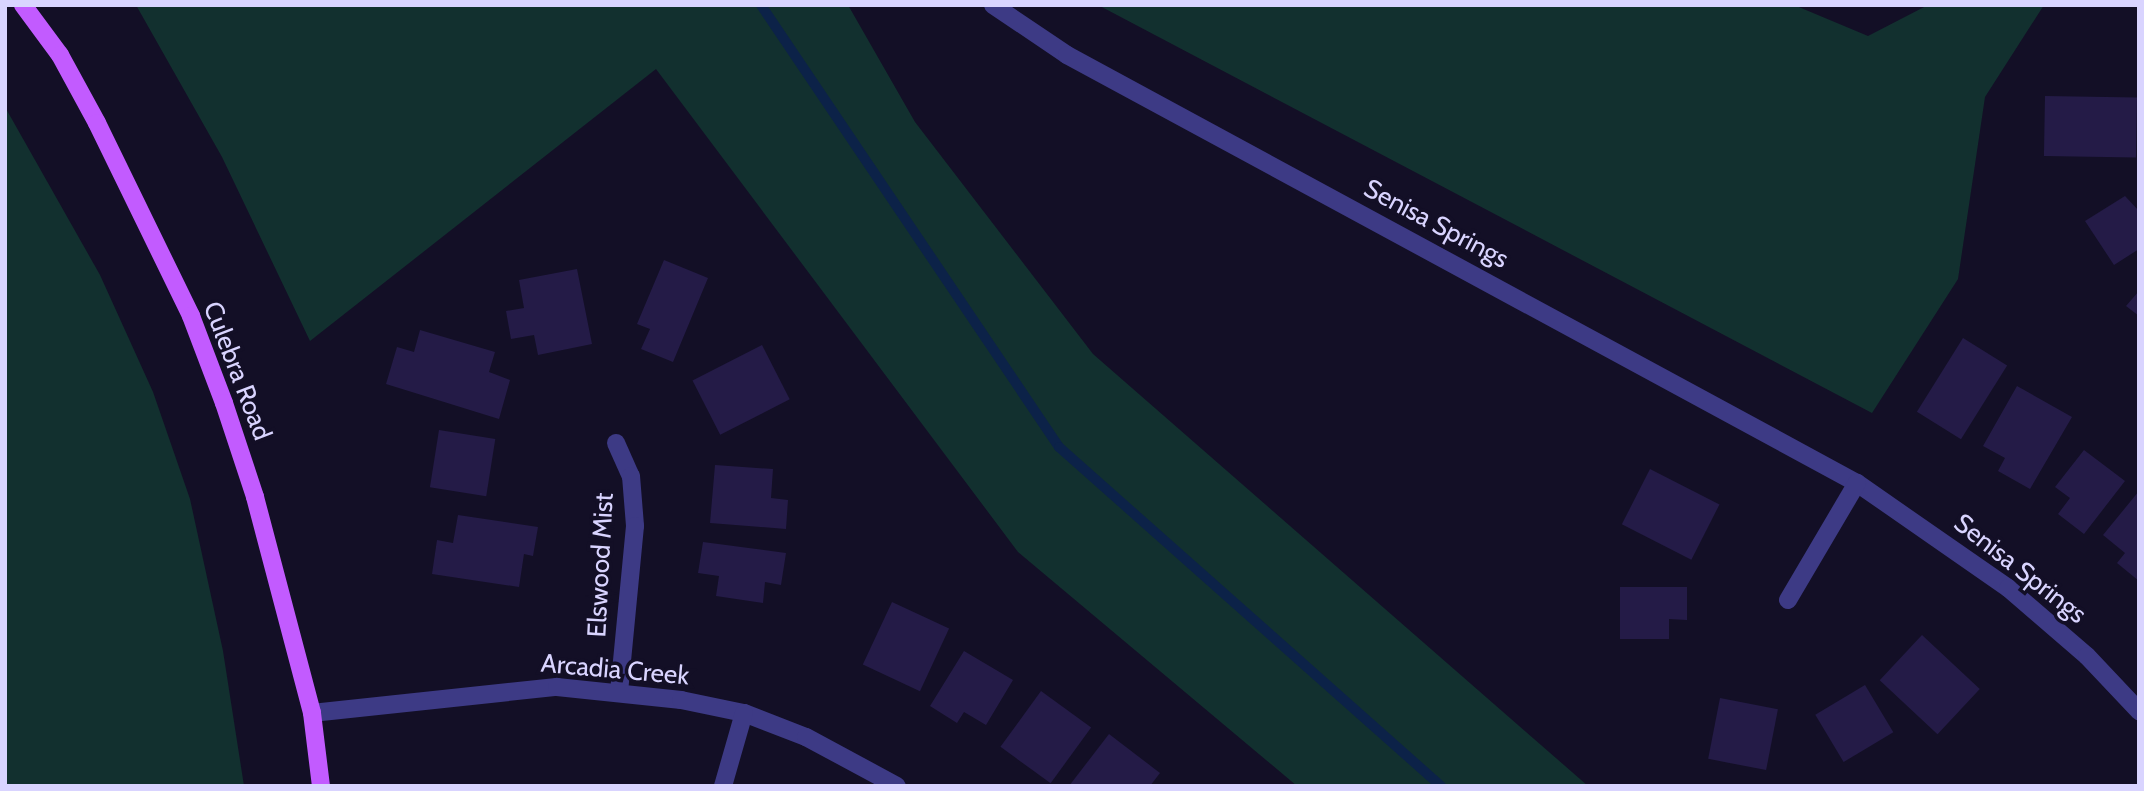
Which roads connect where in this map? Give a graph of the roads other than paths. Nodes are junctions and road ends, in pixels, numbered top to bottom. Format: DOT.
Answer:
graph roads {
  1 [pos="23,5"];
  2 [pos="993,5"];
  3 [pos="617,443"];
  4 [pos="1857,484"];
  5 [pos="1788,600"];
  6 [pos="619,692"];
  7 [pos="2139,711"];
  8 [pos="312,713"];
  9 [pos="744,713"];
  10 [pos="321,786"];
  11 [pos="723,786"];
  12 [pos="897,786"];
  1 -- 8 [label="main road, Culebra Road"];
  2 -- 4 [label="street, Senisa Springs"];
  3 -- 6 [label="street, Elswood Mist"];
  4 -- 5 [label="street"];
  4 -- 7 [label="street, Senisa Springs"];
  6 -- 8 [label="street, Arcadia Creek"];
  6 -- 9 [label="street, Arcadia Creek"];
  8 -- 10 [label="main road, Culebra Road"];
  9 -- 11 [label="street"];
  9 -- 12 [label="street, Arcadia Creek"];
}
